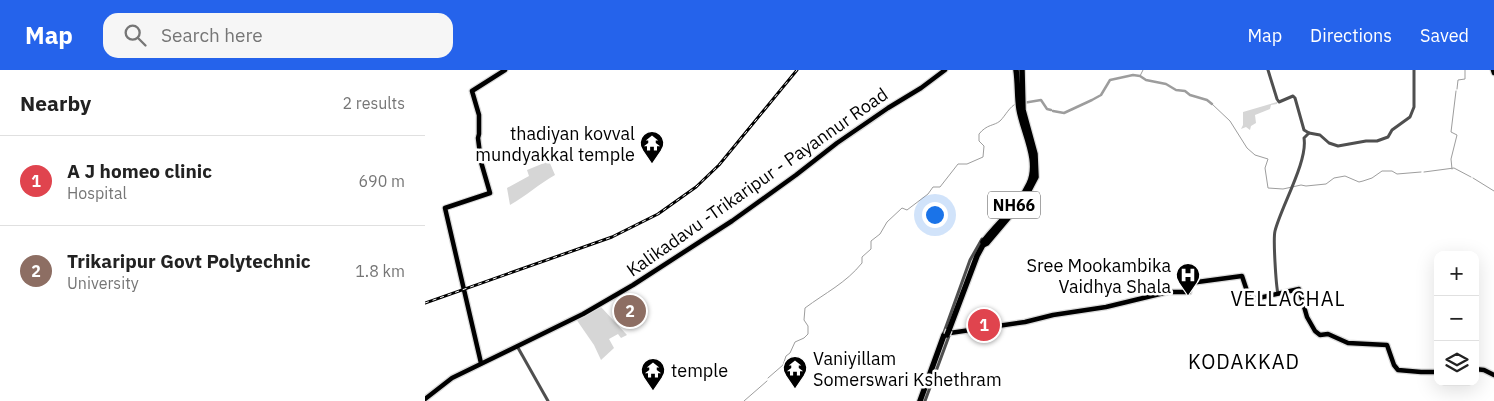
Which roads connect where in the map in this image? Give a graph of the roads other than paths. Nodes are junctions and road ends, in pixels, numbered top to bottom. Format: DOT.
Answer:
graph roads {
  1 [pos="505,70"];
  2 [pos="945,70"];
  3 [pos="1016,70"];
  4 [pos="1022,70"];
  5 [pos="1268,70"];
  6 [pos="1414,70"];
  7 [pos="1022,122"];
  8 [pos="1309,133"];
  9 [pos="1278,294"];
  10 [pos="947,332"];
  11 [pos="517,346"];
  12 [pos="481,363"];
  13 [pos="1479,369"];
  14 [pos="1434,372"];
  15 [pos="1494,374"];
  16 [pos="425,399"];
  17 [pos="548,401"];
  18 [pos="922,401"];
  1 -- 12 [label="main road"];
  2 -- 11 [label="main road, Kalikadavu -Trikaripur - Payannur Road"];
  3 -- 7 [label="highway, NH66"];
  4 -- 10 [label="highway, NH66"];
  5 -- 8 [label="street"];
  6 -- 8 [label="street"];
  7 -- 10 [label="highway, NH66"];
  7 -- 18 [label="street"];
  8 -- 9 [label="street"];
  9 -- 10 [label="main road"];
  9 -- 14 [label="main road"];
  10 -- 18 [label="highway, NH66"];
  11 -- 12 [label="main road, Kalikadavu -Trikaripur - Payannur Road"];
  11 -- 17 [label="street"];
  12 -- 16 [label="main road, Kalikadavu -Trikaripur - Payannur Road"];
  13 -- 15 [label="main road"];
}
